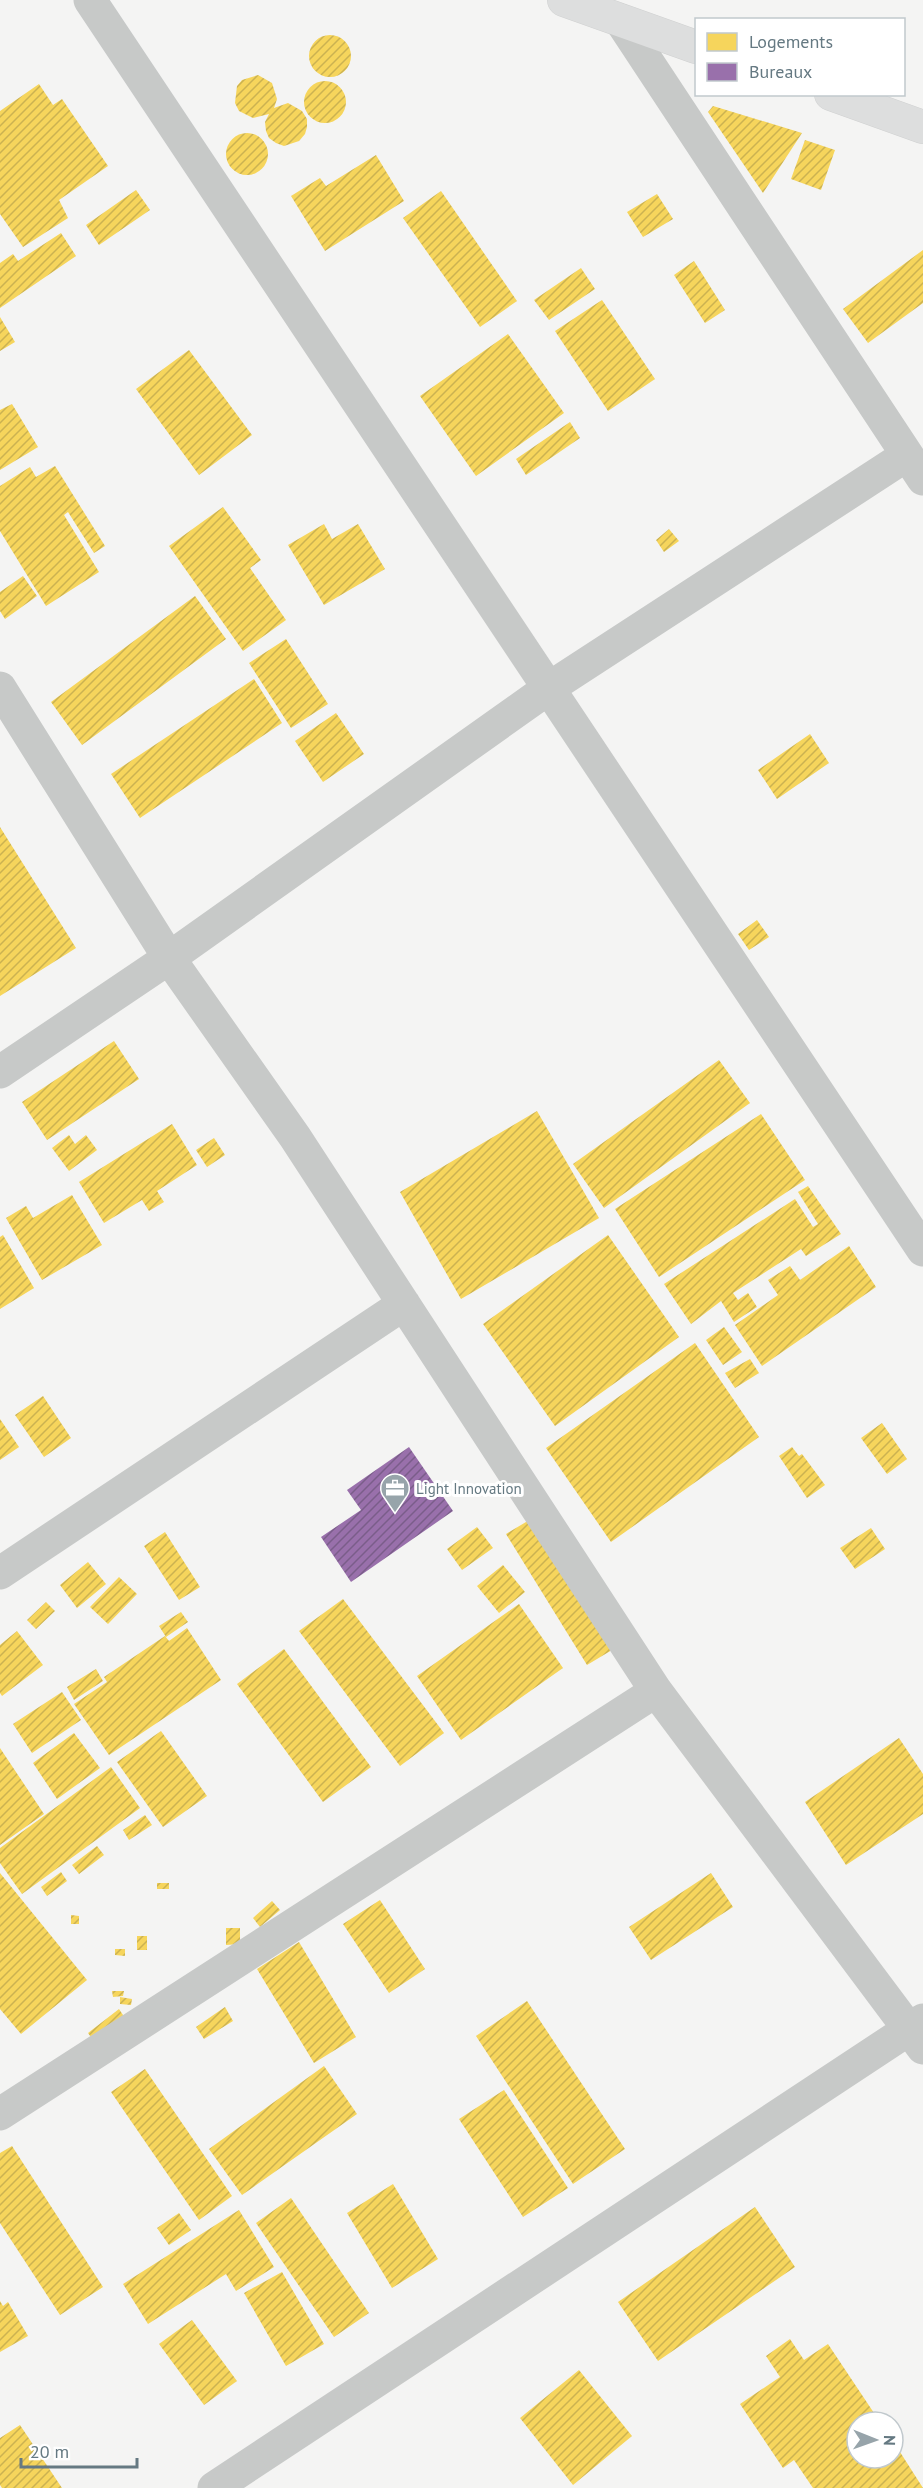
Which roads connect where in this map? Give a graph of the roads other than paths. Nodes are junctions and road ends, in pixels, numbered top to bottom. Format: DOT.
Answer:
graph roads {
  1 [pos="90,0"];
  2 [pos="564,0"];
  3 [pos="620,20"];
  4 [pos="695,47"];
  5 [pos="837,96"];
  6 [pos="923,127"];
  7 [pos="915,467"];
  8 [pos="0,688"];
  9 [pos="549,688"];
  10 [pos="169,958"];
  11 [pos="0,1071"];
  12 [pos="923,1250"];
  13 [pos="404,1305"];
  14 [pos="0,1573"];
  15 [pos="656,1691"];
  16 [pos="919,2032"];
  17 [pos="0,2114"];
  18 [pos="214,2488"];
  1 -- 9 [label="street"];
  2 -- 3 [label="street"];
  3 -- 4 [label="street"];
  3 -- 7 [label="street"];
  5 -- 6 [label="street"];
  7 -- 9 [label="street"];
  8 -- 10 [label="street"];
  9 -- 10 [label="street"];
  9 -- 12 [label="street"];
  10 -- 11 [label="street"];
  10 -- 13 [label="street"];
  13 -- 14 [label="street"];
  13 -- 15 [label="street"];
  15 -- 16 [label="street"];
  15 -- 17 [label="street"];
  16 -- 18 [label="street"];
}
